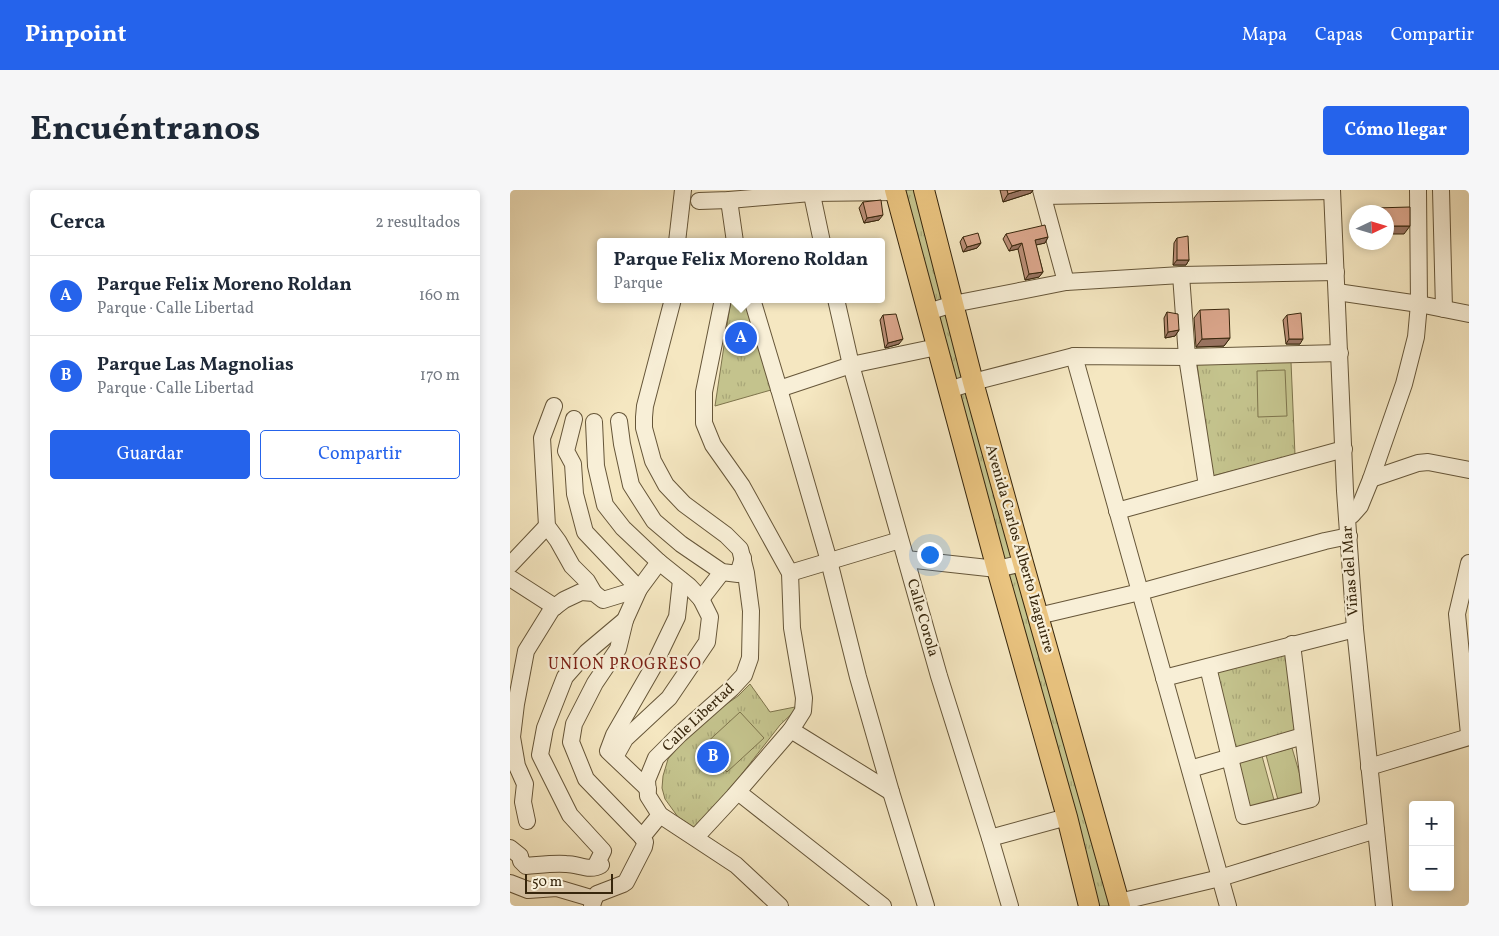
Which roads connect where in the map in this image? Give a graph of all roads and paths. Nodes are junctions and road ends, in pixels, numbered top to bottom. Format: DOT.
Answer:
graph roads {
  1 [pos="683,190"];
  2 [pos="924,190"];
  3 [pos="1332,190"];
  4 [pos="1418,190"];
  5 [pos="1442,190"];
  6 [pos="895,191"];
  7 [pos="1258,191"];
  8 [pos="811,192"];
  9 [pos="1042,193"];
  10 [pos="729,200"];
  11 [pos="699,201"];
  12 [pos="677,238"];
  13 [pos="734,238"];
  14 [pos="821,238"];
  15 [pos="1336,272"];
  16 [pos="1181,275"];
  17 [pos="1066,282"];
  18 [pos="1337,292"];
  19 [pos="672,303"];
  20 [pos="722,303"];
  21 [pos="753,303"];
  22 [pos="837,303"];
  23 [pos="953,304"];
  24 [pos="1419,304"];
  25 [pos="1444,309"];
  26 [pos="928,312"];
  27 [pos="1469,314"];
  28 [pos="937,347"];
  29 [pos="1340,353"];
  30 [pos="1074,356"];
  31 [pos="1187,357"];
  32 [pos="851,365"];
  33 [pos="973,382"];
  34 [pos="779,389"];
  35 [pos="949,390"];
  36 [pos="554,406"];
  37 [pos="574,419"];
  38 [pos="619,421"];
  39 [pos="594,422"];
  40 [pos="1344,449"];
  41 [pos="1469,470"];
  42 [pos="1371,478"];
  43 [pos="1207,486"];
  44 [pos="1117,511"];
  45 [pos="1347,517"];
  46 [pos="547,526"];
  47 [pos="1349,536"];
  48 [pos="900,540"];
  49 [pos="743,558"];
  50 [pos="906,558"];
  51 [pos="828,561"];
  52 [pos="659,562"];
  53 [pos="1469,562"];
  54 [pos="1022,563"];
  55 [pos="510,564"];
  56 [pos="997,569"];
  57 [pos="722,572"];
  58 [pos="790,573"];
  59 [pos="510,578"];
  60 [pos="681,580"];
  61 [pos="639,590"];
  62 [pos="1140,592"];
  63 [pos="594,593"];
  64 [pos="701,599"];
  65 [pos="555,607"];
  66 [pos="1038,616"];
  67 [pos="625,620"];
  68 [pos="1355,629"];
  69 [pos="1292,644"];
  70 [pos="1208,667"];
  71 [pos="1164,678"];
  72 [pos="791,730"];
  73 [pos="1303,736"];
  74 [pos="1469,736"];
  75 [pos="511,737"];
  76 [pos="615,757"];
  77 [pos="1230,758"];
  78 [pos="1369,766"];
  79 [pos="1190,769"];
  80 [pos="648,789"];
  81 [pos="738,792"];
  82 [pos="891,792"];
  83 [pos="660,815"];
  84 [pos="1067,817"];
  85 [pos="527,821"];
  86 [pos="1376,830"];
  87 [pos="642,837"];
  88 [pos="696,837"];
  89 [pos="990,838"];
  90 [pos="510,848"];
  91 [pos="1220,878"];
  92 [pos="510,883"];
  93 [pos="593,902"];
  94 [pos="1120,904"];
  95 [pos="779,905"];
  96 [pos="883,906"];
  97 [pos="926,906"];
  98 [pos="1010,906"];
  99 [pos="1089,906"];
  100 [pos="1228,906"];
  101 [pos="1384,906"];
  1 -- 12 [label="street"];
  2 -- 23 [label="main road, Avenida Carlos Alberto Izaguirre"];
  3 -- 7 [label="street"];
  3 -- 15 [label="street"];
  4 -- 24 [label="street, Viñas del Mar"];
  5 -- 25 [label="street"];
  6 -- 8 [label="street"];
  6 -- 26 [label="main road, Avenida Carlos Alberto Izaguirre"];
  7 -- 9 [label="street"];
  8 -- 10 [label="street"];
  8 -- 14 [label="street"];
  9 -- 17 [label="street"];
  10 -- 11 [label="street"];
  10 -- 13 [label="street"];
  15 -- 16 [label="street"];
  15 -- 18 [label="street"];
  16 -- 17 [label="street"];
  16 -- 31 [label="street"];
  17 -- 23 [label="street"];
  18 -- 24 [label="street"];
  18 -- 29 [label="street"];
  19 -- 49 [label="street, Calle Libertad"];
  20 -- 58 [label="street"];
  21 -- 34 [label="street"];
  22 -- 32 [label="street, Calle Corola"];
  23 -- 26 [label="street"];
  23 -- 33 [label="main road, Avenida Carlos Alberto Izaguirre"];
  24 -- 25 [label="street"];
  24 -- 42 [label="street, Viñas del Mar"];
  25 -- 27 [label="street"];
  26 -- 28 [label="main road, Avenida Carlos Alberto Izaguirre"];
  28 -- 32 [label="street"];
  28 -- 35 [label="main road, Avenida Carlos Alberto Izaguirre"];
  29 -- 31 [label="street"];
  29 -- 40 [label="street"];
  30 -- 31 [label="street"];
  30 -- 33 [label="street"];
  30 -- 44 [label="street"];
  31 -- 43 [label="street"];
  32 -- 34 [label="street"];
  32 -- 48 [label="street, Calle Corola"];
  33 -- 35 [label="street"];
  33 -- 54 [label="main road, Avenida Carlos Alberto Izaguirre"];
  34 -- 51 [label="street"];
  35 -- 56 [label="main road, Avenida Carlos Alberto Izaguirre"];
  36 -- 46 [label="street"];
  37 -- 61 [label="street"];
  38 -- 57 [label="street"];
  39 -- 52 [label="street"];
  40 -- 43 [label="street"];
  40 -- 45 [label="street"];
  41 -- 42 [label="street"];
  42 -- 45 [label="street, Viñas del Mar"];
  43 -- 44 [label="street"];
  44 -- 62 [label="street"];
  45 -- 47 [label="street, Viñas del Mar"];
  46 -- 55 [label="street"];
  46 -- 63 [label="street"];
  47 -- 62 [label="street"];
  47 -- 68 [label="street, Viñas del Mar"];
  48 -- 50 [label="street, Calle Corola"];
  48 -- 51 [label="street"];
  49 -- 57 [label="street"];
  49 -- 80 [label="street, Calle Libertad"];
  50 -- 56 [label="street"];
  50 -- 89 [label="street, Calle Corola"];
  51 -- 58 [label="street"];
  51 -- 82 [label="street"];
  52 -- 60 [label="street"];
  52 -- 61 [label="street"];
  53 -- 74 [label="street"];
  54 -- 56 [label="street"];
  54 -- 66 [label="main road, Avenida Carlos Alberto Izaguirre"];
  56 -- 84 [label="main road, Avenida Carlos Alberto Izaguirre"];
  57 -- 64 [label="street"];
  58 -- 72 [label="street"];
  59 -- 65 [label="street"];
  60 -- 64 [label="street"];
  60 -- 76 [label="street"];
  61 -- 63 [label="street"];
  61 -- 67 [label="street"];
  62 -- 66 [label="street"];
  62 -- 71 [label="street"];
  63 -- 65 [label="street"];
  64 -- 76 [label="street"];
  65 -- 75 [label="street"];
  66 -- 94 [label="main road, Avenida Carlos Alberto Izaguirre"];
  67 -- 87 [label="street"];
  67 -- 90 [label="street"];
  68 -- 69 [label="street"];
  68 -- 78 [label="street, Viñas del Mar"];
  69 -- 70 [label="street"];
  69 -- 73 [label="street"];
  70 -- 71 [label="street"];
  70 -- 77 [label="street"];
  71 -- 79 [label="street"];
  72 -- 81 [label="street"];
  72 -- 82 [label="street"];
  73 -- 77 [label="street"];
  73 -- 77 [label="street"];
  74 -- 78 [label="street"];
  75 -- 85 [label="street"];
  76 -- 80 [label="street"];
  77 -- 79 [label="street"];
  78 -- 86 [label="street, Viñas del Mar"];
  79 -- 91 [label="street"];
  80 -- 83 [label="street"];
  81 -- 88 [label="street"];
  81 -- 96 [label="street"];
  82 -- 97 [label="street"];
  83 -- 87 [label="street"];
  83 -- 88 [label="street"];
  84 -- 89 [label="street"];
  84 -- 99 [label="main road, Avenida Carlos Alberto Izaguirre"];
  86 -- 91 [label="street"];
  86 -- 101 [label="street, Viñas del Mar"];
  87 -- 93 [label="street"];
  88 -- 95 [label="street"];
  89 -- 98 [label="street, Calle Corola"];
  91 -- 94 [label="street"];
  91 -- 100 [label="street"];
  92 -- 93 [label="street"];
}
